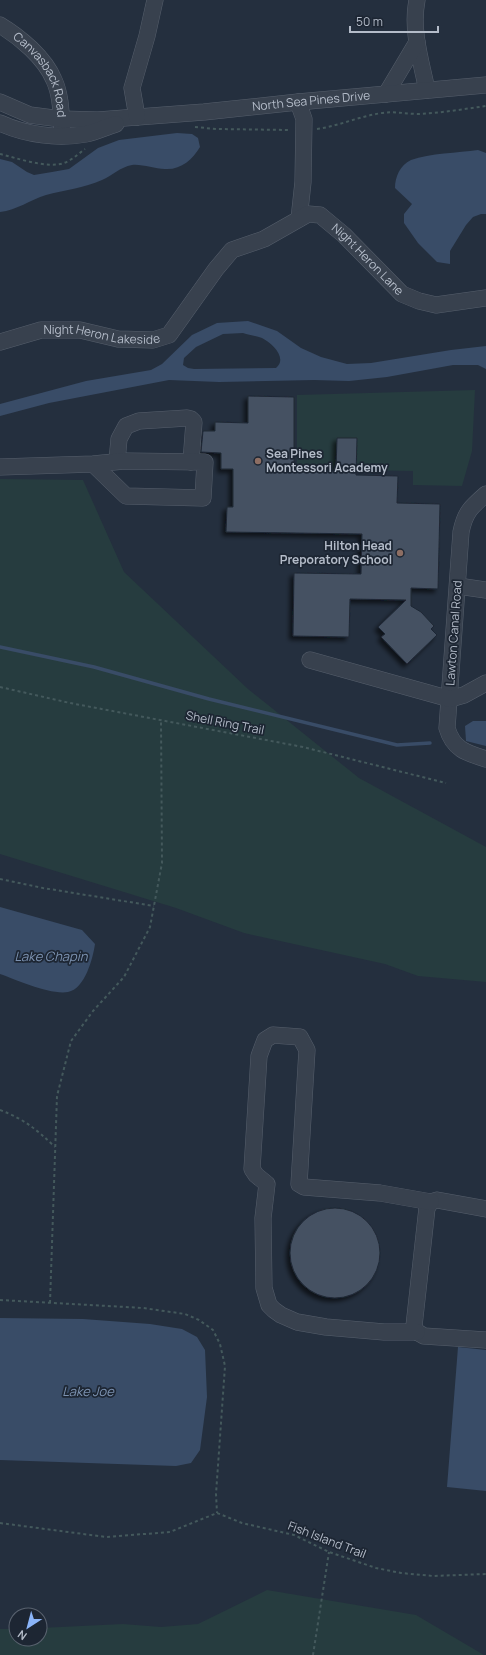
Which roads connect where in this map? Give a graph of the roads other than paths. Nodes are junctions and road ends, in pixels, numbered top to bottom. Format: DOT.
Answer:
graph roads {
  1 [pos="155,0"];
  2 [pos="417,0"];
  3 [pos="0,25"];
  4 [pos="417,42"];
  5 [pos="486,85"];
  6 [pos="427,90"];
  7 [pos="386,94"];
  8 [pos="0,102"];
  9 [pos="298,102"];
  10 [pos="137,117"];
  11 [pos="0,123"];
  12 [pos="62,127"];
  13 [pos="299,219"];
  14 [pos="486,298"];
  15 [pos="0,342"];
  16 [pos="118,462"];
  17 [pos="191,462"];
  18 [pos="93,464"];
  19 [pos="0,467"];
  20 [pos="486,494"];
  21 [pos="458,586"];
  22 [pos="486,590"];
  23 [pos="310,660"];
  24 [pos="486,683"];
  25 [pos="450,699"];
  26 [pos="486,759"];
  27 [pos="431,1202"];
  28 [pos="486,1209"];
  29 [pos="417,1332"];
  30 [pos="486,1340"];
  1 -- 10 [label="street"];
  2 -- 4 [label="street"];
  3 -- 12 [label="street, Canvasback Road"];
  4 -- 6 [label="street"];
  4 -- 7 [label="street"];
  5 -- 6 [label="street, North Sea Pines Drive"];
  6 -- 7 [label="street, North Sea Pines Drive"];
  7 -- 9 [label="street, North Sea Pines Drive"];
  8 -- 12 [label="street, North Sea Pines Drive"];
  9 -- 10 [label="street, North Sea Pines Drive"];
  9 -- 13 [label="street"];
  10 -- 12 [label="street, North Sea Pines Drive"];
  11 -- 12 [label="street, North Sea Pines Drive"];
  13 -- 14 [label="street, Night Heron Lane"];
  13 -- 15 [label="street, Night Heron Lakeside"];
  16 -- 17 [label="street"];
  16 -- 17 [label="street"];
  16 -- 18 [label="street"];
  17 -- 18 [label="street"];
  18 -- 19 [label="street"];
  20 -- 21 [label="street, Lawton Canal Road"];
  21 -- 22 [label="street"];
  21 -- 25 [label="street, Lawton Canal Road"];
  23 -- 25 [label="street"];
  24 -- 25 [label="street"];
  25 -- 26 [label="street, Lawton Canal Road"];
  27 -- 28 [label="street"];
  27 -- 29 [label="street"];
  27 -- 29 [label="street"];
  29 -- 30 [label="street"];
}
